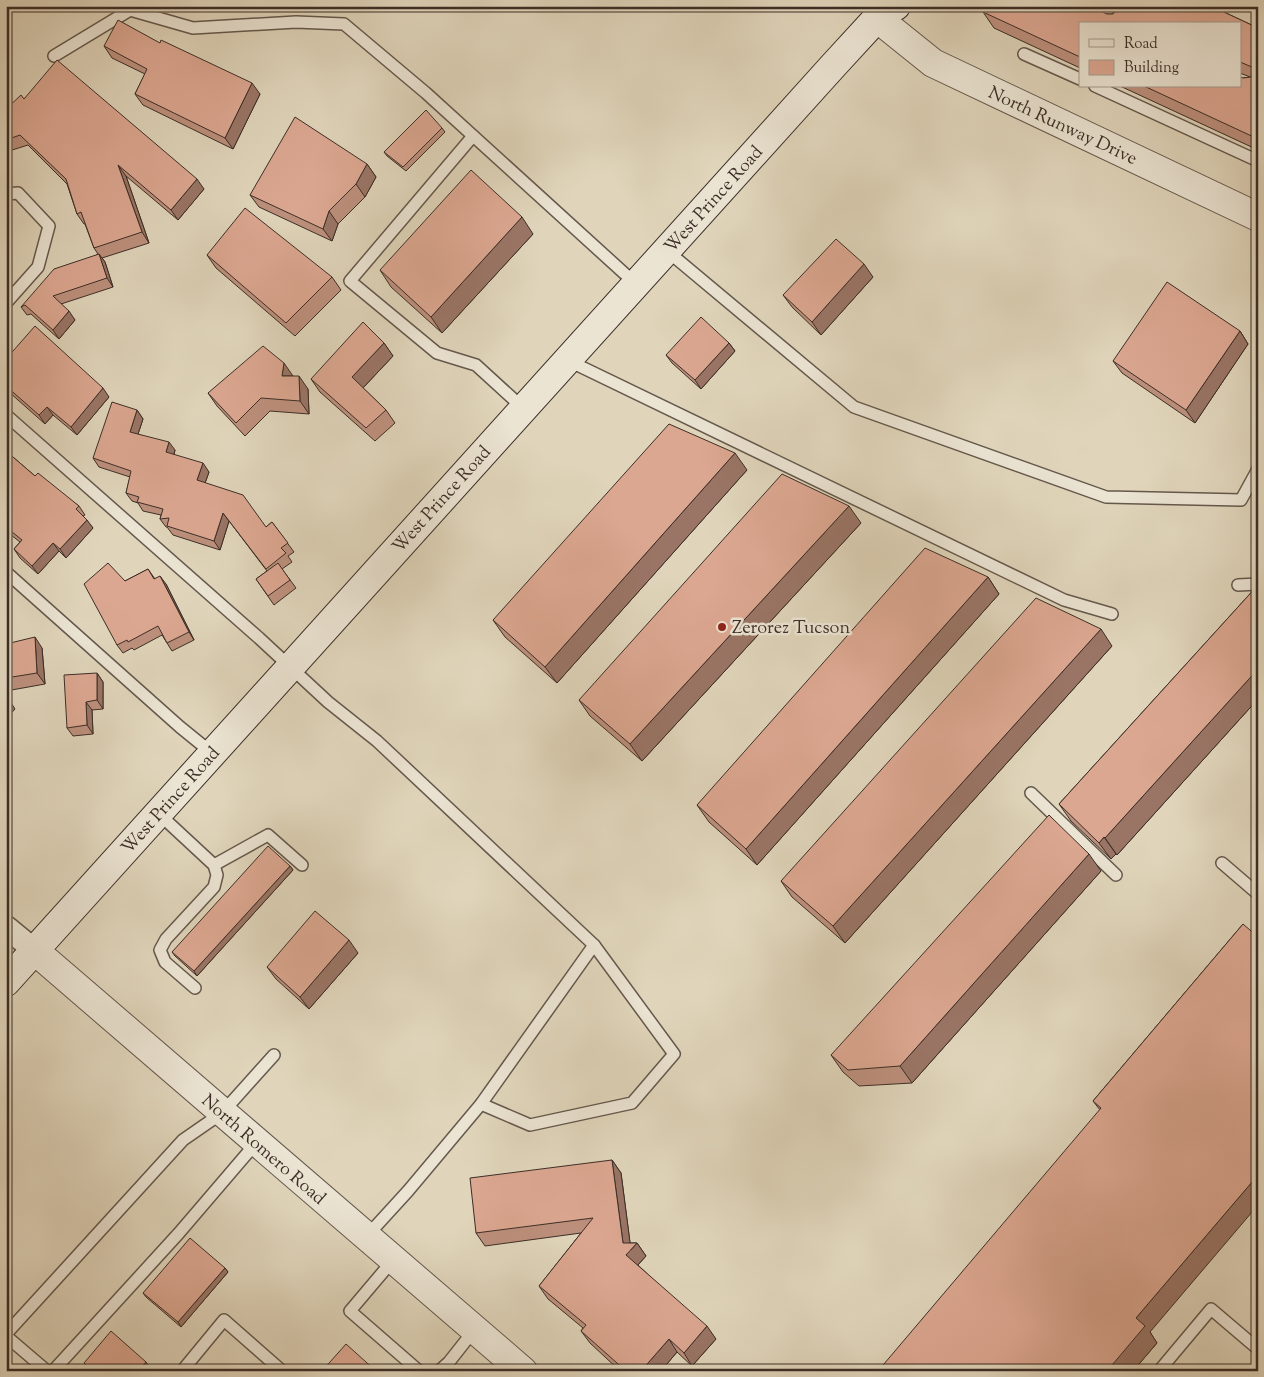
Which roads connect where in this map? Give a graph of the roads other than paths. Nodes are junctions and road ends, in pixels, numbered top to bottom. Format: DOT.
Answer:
graph roads {
  1 [pos="885,10"];
  2 [pos="1024,54"];
  3 [pos="54,56"];
  4 [pos="1079,79"];
  5 [pos="1099,88"];
  6 [pos="473,136"];
  7 [pos="1258,162"];
  8 [pos="6,194"];
  9 [pos="1258,217"];
  10 [pos="666,250"];
  11 [pos="636,284"];
  12 [pos="6,303"];
  13 [pos="567,360"];
  14 [pos="523,408"];
  15 [pos="6,415"];
  16 [pos="1258,469"];
  17 [pos="6,572"];
  18 [pos="1258,584"];
  19 [pos="1238,585"];
  20 [pos="1112,614"];
  21 [pos="290,666"];
  22 [pos="212,753"];
  23 [pos="1032,793"];
  24 [pos="158,813"];
  25 [pos="1222,863"];
  26 [pos="214,865"];
  27 [pos="302,865"];
  28 [pos="1116,875"];
  29 [pos="1258,894"];
  30 [pos="6,927"];
  31 [pos="594,945"];
  32 [pos="34,950"];
  33 [pos="6,982"];
  34 [pos="195,988"];
  35 [pos="274,1056"];
  36 [pos="481,1104"];
  37 [pos="222,1114"];
  38 [pos="256,1143"];
  39 [pos="366,1237"];
  40 [pos="394,1260"];
  41 [pos="475,1329"];
  42 [pos="6,1335"];
  43 [pos="1258,1349"];
  44 [pos="47,1371"];
  45 [pos="53,1371"];
  46 [pos="182,1371"];
  47 [pos="282,1371"];
  48 [pos="419,1371"];
  49 [pos="439,1371"];
  50 [pos="523,1371"];
  51 [pos="1159,1371"];
  1 -- 9 [label="main road, North Runway Drive"];
  1 -- 10 [label="main road, West Prince Road"];
  2 -- 4 [label="lane"];
  3 -- 6 [label="lane"];
  5 -- 7 [label="lane"];
  6 -- 11 [label="lane"];
  6 -- 14 [label="lane"];
  8 -- 12 [label="lane"];
  10 -- 11 [label="main road, West Prince Road"];
  10 -- 16 [label="lane"];
  11 -- 13 [label="main road, West Prince Road"];
  13 -- 14 [label="main road, West Prince Road"];
  13 -- 20 [label="lane"];
  14 -- 21 [label="main road, West Prince Road"];
  15 -- 21 [label="lane"];
  17 -- 22 [label="lane"];
  18 -- 19 [label="lane"];
  21 -- 22 [label="main road, West Prince Road"];
  21 -- 31 [label="lane"];
  22 -- 24 [label="main road, West Prince Road"];
  23 -- 28 [label="lane"];
  24 -- 26 [label="lane"];
  24 -- 32 [label="main road, West Prince Road"];
  25 -- 29 [label="lane"];
  26 -- 27 [label="lane"];
  26 -- 34 [label="lane"];
  30 -- 32 [label="street, North Romero Road"];
  31 -- 36 [label="lane"];
  31 -- 36 [label="lane"];
  32 -- 33 [label="main road, West Prince Road"];
  32 -- 37 [label="main road, North Romero Road"];
  35 -- 37 [label="lane"];
  36 -- 39 [label="lane"];
  37 -- 38 [label="main road, North Romero Road"];
  37 -- 42 [label="lane"];
  38 -- 39 [label="main road, North Romero Road"];
  38 -- 45 [label="lane"];
  39 -- 40 [label="main road, North Romero Road"];
  40 -- 41 [label="main road, North Romero Road"];
  40 -- 48 [label="lane"];
  41 -- 49 [label="lane"];
  41 -- 50 [label="main road, North Romero Road"];
  42 -- 44 [label="lane"];
  43 -- 51 [label="lane"];
  46 -- 47 [label="lane"];
}
